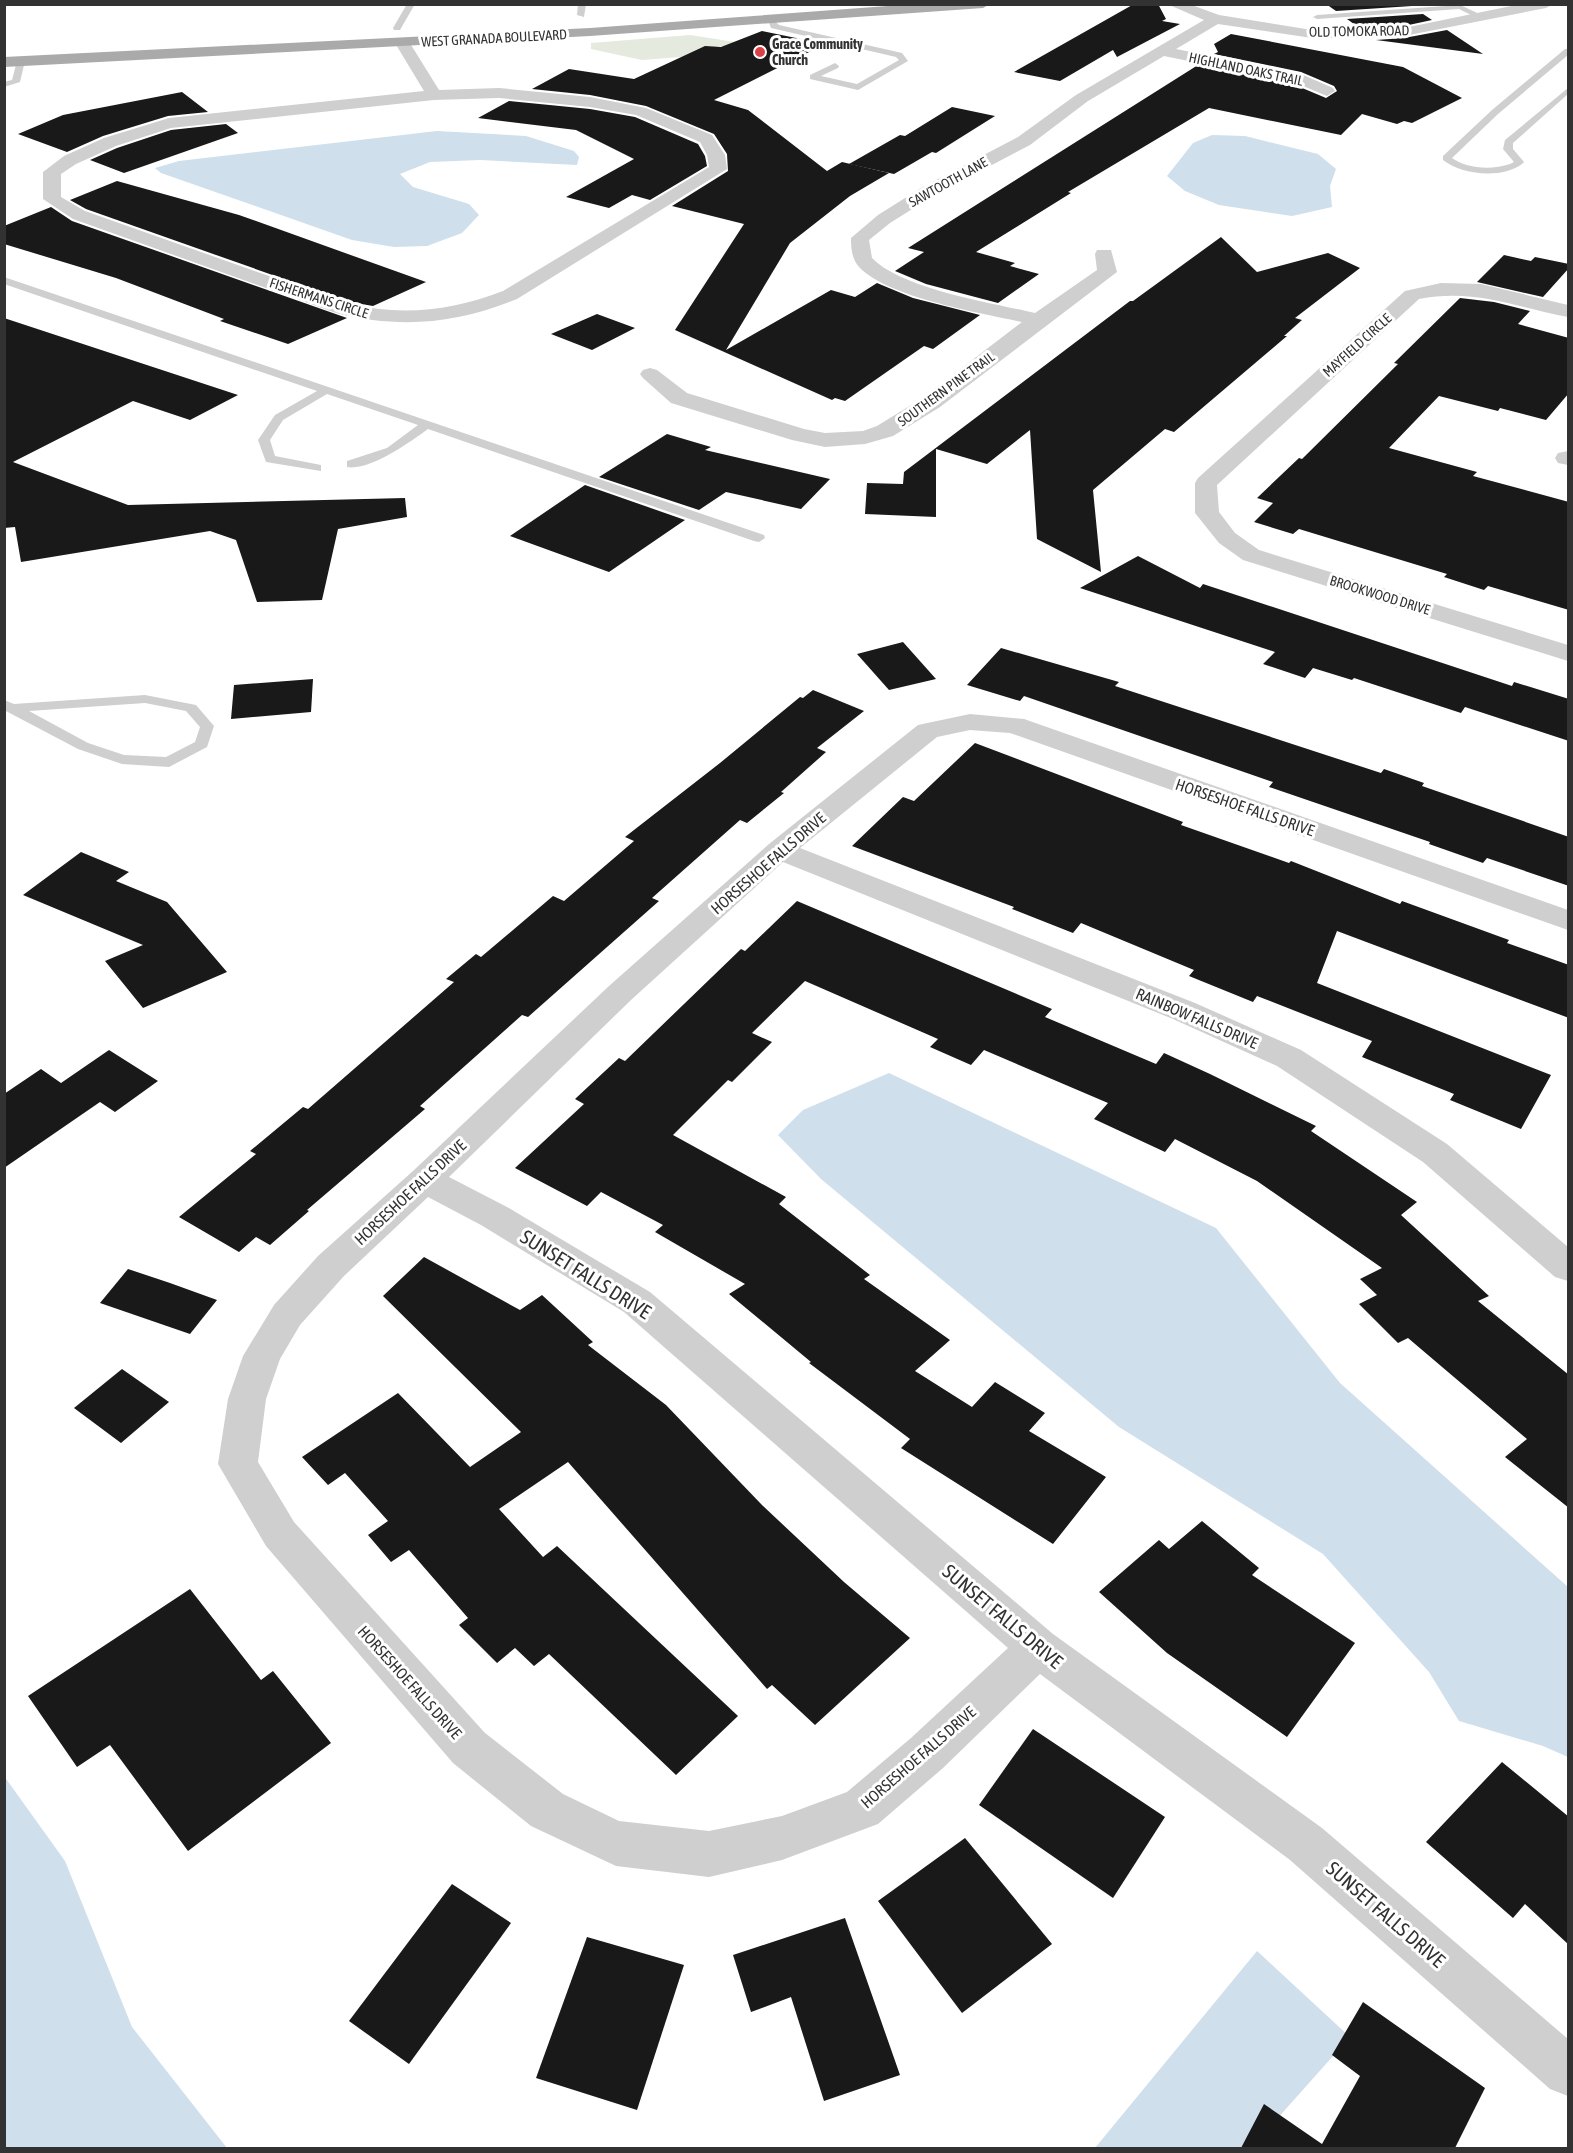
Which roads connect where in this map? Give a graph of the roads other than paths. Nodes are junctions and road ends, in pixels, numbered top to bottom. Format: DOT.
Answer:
graph roads {
  1 [pos="411,4"];
  2 [pos="983,4"];
  3 [pos="1174,4"];
  4 [pos="1546,4"];
  5 [pos="585,11"];
  6 [pos="565,16"];
  7 [pos="1482,17"];
  8 [pos="1216,19"];
  9 [pos="772,20"];
  10 [pos="475,23"];
  11 [pos="1329,34"];
  12 [pos="400,35"];
  13 [pos="4,47"];
  14 [pos="1163,51"];
  15 [pos="1569,51"];
  16 [pos="21,61"];
  17 [pos="4,62"];
  18 [pos="835,66"];
  19 [pos="16,82"];
  20 [pos="4,85"];
  21 [pos="1569,90"];
  22 [pos="1327,91"];
  23 [pos="434,94"];
  24 [pos="4,96"];
  25 [pos="1104,254"];
  26 [pos="4,280"];
  27 [pos="1569,311"];
  28 [pos="1038,320"];
  29 [pos="650,374"];
  30 [pos="326,390"];
  31 [pos="427,424"];
  32 [pos="351,464"];
  33 [pos="317,468"];
  34 [pos="1207,513"];
  35 [pos="759,538"];
  36 [pos="1569,653"];
  37 [pos="8,706"];
  38 [pos="779,850"];
  39 [pos="1569,920"];
  40 [pos="425,1180"];
  41 [pos="1569,1267"];
  42 [pos="1038,1648"];
  43 [pos="1569,2072"];
  1 -- 12 [label="lane"];
  2 -- 9 [label="main road, WEST GRANADA BOULEVARD"];
  3 -- 8 [label="street, OLD TOMOKA ROAD"];
  4 -- 7 [label="street, OLD TOMOKA ROAD"];
  5 -- 6 [label="main road, WEST GRANADA BOULEVARD"];
  7 -- 11 [label="street, OLD TOMOKA ROAD"];
  7 -- 11 [label="lane"];
  8 -- 11 [label="street, OLD TOMOKA ROAD"];
  8 -- 14 [label="street, SAWTOOTH LANE"];
  9 -- 12 [label="main road, WEST GRANADA BOULEVARD"];
  9 -- 18 [label="lane"];
  10 -- 12 [label="main road, WEST GRANADA BOULEVARD"];
  12 -- 13 [label="main road, WEST GRANADA BOULEVARD"];
  12 -- 16 [label="main road"];
  12 -- 23 [label="street"];
  14 -- 22 [label="street, HIGHLAND OAKS TRAIL"];
  14 -- 28 [label="street, SAWTOOTH LANE"];
  15 -- 21 [label="lane"];
  16 -- 17 [label="main road"];
  16 -- 19 [label="lane"];
  19 -- 20 [label="lane"];
  19 -- 24 [label="lane"];
  23 -- 23 [label="street, FISHERMANS CIRCLE"];
  25 -- 28 [label="street, SOUTHERN PINE TRAIL"];
  26 -- 30 [label="lane"];
  27 -- 34 [label="street, MAYFIELD CIRCLE"];
  28 -- 29 [label="street, SOUTHERN PINE TRAIL"];
  30 -- 31 [label="lane"];
  30 -- 33 [label="lane"];
  31 -- 32 [label="lane"];
  31 -- 35 [label="lane"];
  34 -- 36 [label="street, BROOKWOOD DRIVE"];
  37 -- 37 [label="lane"];
  38 -- 39 [label="street, HORSESHOE FALLS DRIVE"];
  38 -- 40 [label="street, HORSESHOE FALLS DRIVE"];
  38 -- 41 [label="street, RAINBOW FALLS DRIVE"];
  40 -- 42 [label="street, SUNSET FALLS DRIVE"];
  40 -- 42 [label="street, HORSESHOE FALLS DRIVE"];
  42 -- 43 [label="street, SUNSET FALLS DRIVE"];
}
